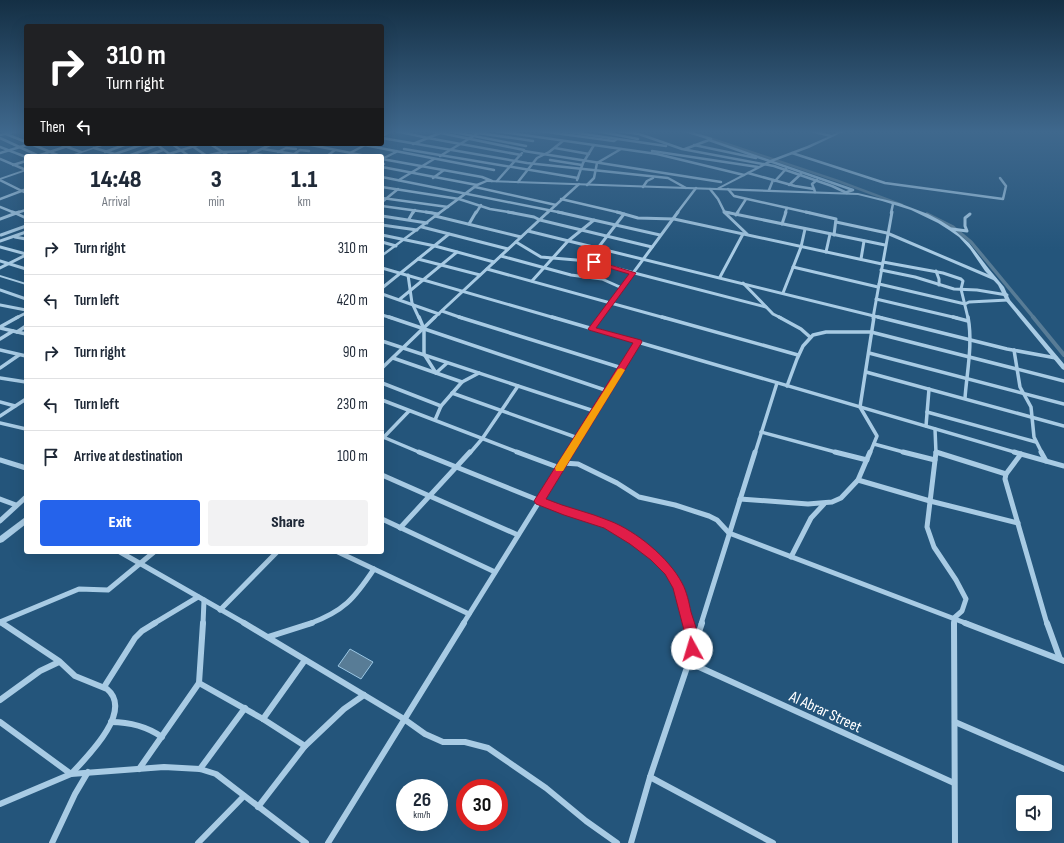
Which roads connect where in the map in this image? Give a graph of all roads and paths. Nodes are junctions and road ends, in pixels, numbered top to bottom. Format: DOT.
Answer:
graph roads {
  1 [pos="399,170"];
  2 [pos="416,170"];
  3 [pos="444,170"];
  4 [pos="446,170"];
  5 [pos="506,170"];
  6 [pos="525,170"];
  7 [pos="580,170"];
  8 [pos="585,170"];
  9 [pos="630,170"];
  10 [pos="652,170"];
  11 [pos="752,170"];
  12 [pos="785,170"];
  13 [pos="790,170"];
  14 [pos="795,170"];
  15 [pos="846,170"];
  16 [pos="24,171"];
  17 [pos="528,171"];
  18 [pos="595,171"];
  19 [pos="728,171"];
  20 [pos="748,173"];
  21 [pos="411,174"];
  22 [pos="626,174"];
  23 [pos="801,174"];
  24 [pos="744,175"];
  25 [pos="384,177"];
  26 [pos="656,177"];
  27 [pos="433,178"];
  28 [pos="578,178"];
  29 [pos="1000,178"];
  30 [pos="0,180"];
  31 [pos="399,180"];
  32 [pos="774,180"];
  33 [pos="817,180"];
  34 [pos="492,181"];
  35 [pos="497,181"];
  36 [pos="518,182"];
  37 [pos="578,184"];
  38 [pos="587,184"];
  39 [pos="719,184"];
  40 [pos="789,185"];
  41 [pos="476,186"];
  42 [pos="384,187"];
  43 [pos="643,187"];
  44 [pos="686,188"];
  45 [pos="696,188"];
  46 [pos="398,189"];
  47 [pos="710,189"];
  48 [pos="728,190"];
  49 [pos="769,190"];
  50 [pos="815,190"];
  51 [pos="22,191"];
  52 [pos="468,192"];
  53 [pos="847,192"];
  54 [pos="0,198"];
  55 [pos="387,198"];
  56 [pos="459,199"];
  57 [pos="561,199"];
  58 [pos="746,199"];
  59 [pos="384,200"];
  60 [pos="893,204"];
  61 [pos="481,205"];
  62 [pos="556,205"];
  63 [pos="384,206"];
  64 [pos="0,207"];
  65 [pos="448,207"];
  66 [pos="787,208"];
  67 [pos="415,210"];
  68 [pos="551,210"];
  69 [pos="24,211"];
  70 [pos="724,212"];
  71 [pos="14,214"];
  72 [pos="624,214"];
  73 [pos="970,214"];
  74 [pos="437,215"];
  75 [pos="736,215"];
  76 [pos="384,216"];
  77 [pos="24,217"];
  78 [pos="0,219"];
  79 [pos="674,219"];
  80 [pos="409,220"];
  81 [pos="540,220"];
  82 [pos="594,220"];
  83 [pos="836,222"];
  84 [pos="427,223"];
  85 [pos="469,224"];
  86 [pos="782,224"];
  87 [pos="384,225"];
  88 [pos="616,225"];
  89 [pos="24,227"];
  90 [pos="422,227"];
  91 [pos="805,229"];
  92 [pos="952,229"];
  93 [pos="417,230"];
  94 [pos="582,230"];
  95 [pos="528,231"];
  96 [pos="887,232"];
  97 [pos="24,233"];
  98 [pos="449,234"];
  99 [pos="743,234"];
  100 [pos="832,234"];
  101 [pos="0,235"];
  102 [pos="384,235"];
  103 [pos="660,235"];
  104 [pos="748,235"];
  105 [pos="14,237"];
  106 [pos="521,237"];
  107 [pos="607,237"];
  108 [pos="8,239"];
  109 [pos="406,239"];
  110 [pos="24,240"];
  111 [pos="0,241"];
  112 [pos="568,241"];
  113 [pos="864,241"];
  114 [pos="516,242"];
  115 [pos="384,243"];
  116 [pos="885,245"];
  117 [pos="396,246"];
  118 [pos="435,246"];
  119 [pos="801,246"];
  120 [pos="0,247"];
  121 [pos="652,247"];
  122 [pos="598,248"];
  123 [pos="508,249"];
  124 [pos="457,252"];
  125 [pos="826,252"];
  126 [pos="24,253"];
  127 [pos="24,255"];
  128 [pos="384,255"];
  129 [pos="501,256"];
  130 [pos="553,257"];
  131 [pos="418,259"];
  132 [pos="643,259"];
  133 [pos="861,259"];
  134 [pos="0,261"];
  135 [pos="588,261"];
  136 [pos="494,262"];
  137 [pos="882,263"];
  138 [pos="8,264"];
  139 [pos="442,265"];
  140 [pos="793,267"];
  141 [pos="0,268"];
  142 [pos="24,268"];
  143 [pos="546,268"];
  144 [pos="384,269"];
  145 [pos="487,269"];
  146 [pos="881,270"];
  147 [pos="936,271"];
  148 [pos="401,273"];
  149 [pos="633,273"];
  150 [pos="408,275"];
  151 [pos="0,276"];
  152 [pos="480,276"];
  153 [pos="720,277"];
  154 [pos="425,280"];
  155 [pos="995,280"];
  156 [pos="532,281"];
  157 [pos="742,282"];
  158 [pos="24,283"];
  159 [pos="939,285"];
  160 [pos="384,286"];
  161 [pos="878,286"];
  162 [pos="622,288"];
  163 [pos="961,289"];
  164 [pos="0,290"];
  165 [pos="410,290"];
  166 [pos="463,291"];
  167 [pos="783,292"];
  168 [pos="384,295"];
  169 [pos="24,298"];
  170 [pos="1007,298"];
  171 [pos="400,299"];
  172 [pos="876,299"];
  173 [pos="412,303"];
  174 [pos="611,303"];
  175 [pos="965,304"];
  176 [pos="0,305"];
  177 [pos="766,307"];
  178 [pos="24,311"];
  179 [pos="24,312"];
  180 [pos="440,312"];
  181 [pos="874,315"];
  182 [pos="384,316"];
  183 [pos="968,321"];
  184 [pos="0,327"];
  185 [pos="24,327"];
  186 [pos="424,329"];
  187 [pos="592,329"];
  188 [pos="15,331"];
  189 [pos="870,332"];
  190 [pos="24,333"];
  191 [pos="810,337"];
  192 [pos="0,339"];
  193 [pos="972,339"];
  194 [pos="384,342"];
  195 [pos="638,342"];
  196 [pos="403,349"];
  197 [pos="0,350"];
  198 [pos="1014,350"];
  199 [pos="869,353"];
  200 [pos="24,355"];
  201 [pos="798,355"];
  202 [pos="426,357"];
  203 [pos="393,358"];
  204 [pos="968,358"];
  205 [pos="1056,358"];
  206 [pos="447,363"];
  207 [pos="384,366"];
  208 [pos="0,368"];
  209 [pos="622,368"];
  210 [pos="1064,368"];
  211 [pos="1018,371"];
  212 [pos="866,372"];
  213 [pos="436,373"];
  214 [pos="479,373"];
  215 [pos="968,377"];
  216 [pos="0,378"];
  217 [pos="1064,381"];
  218 [pos="24,382"];
  219 [pos="462,382"];
  220 [pos="777,383"];
  221 [pos="384,384"];
  222 [pos="518,386"];
  223 [pos="787,386"];
  224 [pos="929,389"];
  225 [pos="608,391"];
  226 [pos="452,393"];
  227 [pos="1024,393"];
  228 [pos="965,398"];
  229 [pos="24,400"];
  230 [pos="384,401"];
  231 [pos="0,402"];
  232 [pos="1064,404"];
  233 [pos="15,406"];
  234 [pos="441,406"];
  235 [pos="860,407"];
  236 [pos="409,410"];
  237 [pos="501,410"];
  238 [pos="594,411"];
  239 [pos="927,412"];
  240 [pos="0,416"];
  241 [pos="1032,418"];
  242 [pos="434,420"];
  243 [pos="0,423"];
  244 [pos="926,426"];
  245 [pos="1064,426"];
  246 [pos="24,429"];
  247 [pos="935,429"];
  248 [pos="761,432"];
  249 [pos="384,437"];
  250 [pos="384,438"];
  251 [pos="482,438"];
  252 [pos="578,438"];
  253 [pos="1036,442"];
  254 [pos="874,444"];
  255 [pos="936,452"];
  256 [pos="1021,454"];
  257 [pos="0,460"];
  258 [pos="867,460"];
  259 [pos="935,460"];
  260 [pos="1046,461"];
  261 [pos="563,463"];
  262 [pos="1064,466"];
  263 [pos="24,467"];
  264 [pos="456,468"];
  265 [pos="560,468"];
  266 [pos="1006,474"];
  267 [pos="384,476"];
  268 [pos="858,480"];
  269 [pos="430,496"];
  270 [pos="0,499"];
  271 [pos="24,499"];
  272 [pos="740,499"];
  273 [pos="540,501"];
  274 [pos="930,501"];
  275 [pos="825,504"];
  276 [pos="16,505"];
  277 [pos="0,521"];
  278 [pos="24,521"];
  279 [pos="384,521"];
  280 [pos="1018,523"];
  281 [pos="400,528"];
  282 [pos="729,533"];
  283 [pos="518,535"];
  284 [pos="1,537"];
  285 [pos="124,554"];
  286 [pos="152,554"];
  287 [pos="275,554"];
  288 [pos="342,554"];
  289 [pos="791,557"];
  290 [pos="141,564"];
  291 [pos="374,569"];
  292 [pos="495,572"];
  293 [pos="198,597"];
  294 [pos="204,600"];
  295 [pos="220,610"];
  296 [pos="469,614"];
  297 [pos="954,618"];
  298 [pos="0,622"];
  299 [pos="268,637"];
  300 [pos="692,649"];
  301 [pos="305,660"];
  302 [pos="1062,660"];
  303 [pos="59,662"];
  304 [pos="688,662"];
  305 [pos="200,683"];
  306 [pos="104,686"];
  307 [pos="364,695"];
  308 [pos="0,700"];
  309 [pos="244,708"];
  310 [pos="404,718"];
  311 [pos="263,719"];
  312 [pos="0,722"];
  313 [pos="111,722"];
  314 [pos="955,722"];
  315 [pos="162,737"];
  316 [pos="305,746"];
  317 [pos="139,768"];
  318 [pos="200,769"];
  319 [pos="1064,769"];
  320 [pos="88,772"];
  321 [pos="71,774"];
  322 [pos="650,777"];
  323 [pos="954,784"];
  324 [pos="244,796"];
  325 [pos="0,804"];
  326 [pos="258,807"];
  327 [pos="52,843"];
  328 [pos="198,843"];
  329 [pos="306,843"];
  330 [pos="328,843"];
  331 [pos="617,843"];
  332 [pos="630,843"];
  333 [pos="773,843"];
  334 [pos="955,843"];
  1 -- 21 [label="street"];
  2 -- 21 [label="street"];
  3 -- 27 [label="street"];
  4 -- 34 [label="street"];
  5 -- 35 [label="street"];
  6 -- 17 [label="street"];
  7 -- 28 [label="street"];
  8 -- 18 [label="street"];
  9 -- 22 [label="street"];
  10 -- 39 [label="street"];
  11 -- 20 [label="street"];
  12 -- 32 [label="street"];
  13 -- 23 [label="street"];
  14 -- 53 [label="street"];
  15 -- 29 [label="street"];
  16 -- 30 [label="street"];
  17 -- 28 [label="street"];
  17 -- 36 [label="street"];
  18 -- 22 [label="street"];
  18 -- 38 [label="street"];
  19 -- 24 [label="street"];
  20 -- 24 [label="street"];
  20 -- 32 [label="street"];
  21 -- 27 [label="street"];
  21 -- 31 [label="street"];
  22 -- 26 [label="street"];
  23 -- 33 [label="street"];
  23 -- 40 [label="street"];
  24 -- 47 [label="street"];
  25 -- 31 [label="street"];
  26 -- 43 [label="street"];
  26 -- 44 [label="street"];
  27 -- 41 [label="street"];
  28 -- 37 [label="street"];
  30 -- 51 [label="street"];
  31 -- 52 [label="street"];
  32 -- 40 [label="street"];
  32 -- 49 [label="street"];
  33 -- 50 [label="street"];
  33 -- 53 [label="street"];
  34 -- 35 [label="street"];
  34 -- 41 [label="street"];
  35 -- 36 [label="street"];
  36 -- 37 [label="street"];
  37 -- 38 [label="street"];
  37 -- 57 [label="street"];
  38 -- 43 [label="street"];
  40 -- 50 [label="street"];
  41 -- 52 [label="street"];
  41 -- 62 [label="street"];
  42 -- 46 [label="street"];
  43 -- 44 [label="street"];
  44 -- 45 [label="street"];
  45 -- 47 [label="street"];
  45 -- 79 [label="street"];
  46 -- 55 [label="street"];
  46 -- 56 [label="street"];
  47 -- 48 [label="street"];
  47 -- 70 [label="street"];
  48 -- 49 [label="street"];
  48 -- 58 [label="street"];
  49 -- 50 [label="street"];
  50 -- 53 [label="street"];
  51 -- 54 [label="street"];
  52 -- 56 [label="street"];
  52 -- 68 [label="street"];
  53 -- 60 [label="street"];
  55 -- 59 [label="street"];
  55 -- 65 [label="street"];
  56 -- 61 [label="street"];
  56 -- 65 [label="street"];
  57 -- 62 [label="street"];
  57 -- 72 [label="street"];
  58 -- 66 [label="street"];
  58 -- 75 [label="street"];
  60 -- 92 [label="street"];
  60 -- 96 [label="street"];
  61 -- 81 [label="street"];
  61 -- 85 [label="street"];
  62 -- 68 [label="street"];
  63 -- 67 [label="street"];
  64 -- 71 [label="street"];
  65 -- 74 [label="street"];
  66 -- 83 [label="street"];
  66 -- 86 [label="street"];
  67 -- 74 [label="street"];
  67 -- 80 [label="street"];
  68 -- 81 [label="street"];
  68 -- 82 [label="street"];
  69 -- 71 [label="street"];
  70 -- 75 [label="street"];
  70 -- 104 [label="street"];
  71 -- 77 [label="street"];
  71 -- 78 [label="street"];
  72 -- 79 [label="street"];
  72 -- 88 [label="street"];
  73 -- 92 [label="street"];
  74 -- 84 [label="street"];
  74 -- 85 [label="street"];
  75 -- 86 [label="street"];
  76 -- 80 [label="street"];
  79 -- 99 [label="street"];
  79 -- 103 [label="street"];
  80 -- 84 [label="street"];
  81 -- 94 [label="street"];
  81 -- 95 [label="street"];
  82 -- 88 [label="street"];
  82 -- 94 [label="street"];
  83 -- 96 [label="street"];
  83 -- 100 [label="street"];
  84 -- 90 [label="street"];
  85 -- 106 [label="street"];
  86 -- 91 [label="street"];
  87 -- 93 [label="street"];
  88 -- 103 [label="street"];
  88 -- 107 [label="street"];
  89 -- 101 [label="street"];
  90 -- 93 [label="street"];
  90 -- 98 [label="street"];
  91 -- 100 [label="street"];
  91 -- 119 [label="street"];
  92 -- 155 [label="street"];
  93 -- 109 [label="street"];
  94 -- 107 [label="street"];
  94 -- 112 [label="street"];
  95 -- 106 [label="street"];
  95 -- 112 [label="street"];
  96 -- 116 [label="street"];
  96 -- 155 [label="street"];
  97 -- 105 [label="street"];
  98 -- 118 [label="street"];
  98 -- 123 [label="street"];
  99 -- 104 [label="street"];
  99 -- 153 [label="street"];
  100 -- 113 [label="street"];
  100 -- 125 [label="street"];
  101 -- 108 [label="street"];
  102 -- 109 [label="street"];
  103 -- 121 [label="street"];
  104 -- 119 [label="street"];
  105 -- 108 [label="street"];
  105 -- 110 [label="street"];
  106 -- 114 [label="street"];
  107 -- 121 [label="street"];
  107 -- 122 [label="street"];
  108 -- 111 [label="street"];
  109 -- 117 [label="street"];
  109 -- 118 [label="street"];
  112 -- 122 [label="street"];
  112 -- 130 [label="street"];
  113 -- 116 [label="street"];
  113 -- 133 [label="street"];
  114 -- 123 [label="street"];
  114 -- 130 [label="street"];
  115 -- 117 [label="street"];
  116 -- 137 [label="street"];
  117 -- 128 [label="street"];
  118 -- 124 [label="street"];
  118 -- 131 [label="street"];
  119 -- 125 [label="street"];
  119 -- 140 [label="street"];
  120 -- 126 [label="street"];
  121 -- 132 [label="street"];
  122 -- 132 [label="street"];
  122 -- 135 [label="street"];
  123 -- 129 [label="street"];
  124 -- 136 [label="street"];
  124 -- 139 [label="street"];
  125 -- 133 [label="street"];
  127 -- 138 [label="street"];
  129 -- 136 [label="street"];
  129 -- 143 [label="street"];
  130 -- 135 [label="street"];
  130 -- 143 [label="street"];
  131 -- 139 [label="street"];
  131 -- 148 [label="street"];
  132 -- 149 [label="street"];
  132 -- 153 [label="street"];
  133 -- 137 [label="street"];
  134 -- 138 [label="street"];
  135 -- 149 [label="street"];
  136 -- 145 [label="street"];
  137 -- 146 [label="street"];
  137 -- 147 [label="street"];
  138 -- 141 [label="street"];
  138 -- 142 [label="street"];
  139 -- 152 [label="street"];
  139 -- 154 [label="street"];
  140 -- 161 [label="street"];
  140 -- 167 [label="street"];
  143 -- 156 [label="street"];
  143 -- 162 [label="street"];
  144 -- 148 [label="street"];
  145 -- 152 [label="street"];
  145 -- 156 [label="street"];
  146 -- 159 [label="street"];
  146 -- 161 [label="street"];
  147 -- 159 [label="street"];
  147 -- 163 [label="street"];
  148 -- 150 [label="street"];
  148 -- 160 [label="street"];
  149 -- 162 [label="street"];
  149 -- 177 [label="street"];
  150 -- 154 [label="street"];
  150 -- 165 [label="street"];
  151 -- 158 [label="street"];
  152 -- 166 [label="street"];
  153 -- 157 [label="street"];
  154 -- 165 [label="street"];
  154 -- 166 [label="street"];
  155 -- 170 [label="street"];
  156 -- 174 [label="street"];
  157 -- 167 [label="street"];
  157 -- 177 [label="street"];
  159 -- 163 [label="street"];
  161 -- 172 [label="street"];
  161 -- 175 [label="street"];
  162 -- 174 [label="street"];
  163 -- 170 [label="street"];
  163 -- 175 [label="street"];
  164 -- 169 [label="street"];
  165 -- 171 [label="street"];
  165 -- 173 [label="street"];
  166 -- 180 [label="street"];
  166 -- 187 [label="street"];
  167 -- 181 [label="street"];
  168 -- 171 [label="street"];
  170 -- 175 [label="street"];
  170 -- 205 [label="street"];
  171 -- 173 [label="street"];
  172 -- 181 [label="street"];
  172 -- 183 [label="street"];
  173 -- 180 [label="street"];
  173 -- 186 [label="street"];
  174 -- 187 [label="street"];
  174 -- 201 [label="street"];
  175 -- 183 [label="street"];
  176 -- 178 [label="street"];
  177 -- 191 [label="street"];
  179 -- 184 [label="street"];
  180 -- 186 [label="street"];
  180 -- 209 [label="street"];
  181 -- 189 [label="street"];
  181 -- 193 [label="street"];
  182 -- 186 [label="street"];
  183 -- 193 [label="street"];
  184 -- 188 [label="street"];
  185 -- 188 [label="street"];
  186 -- 196 [label="street"];
  186 -- 202 [label="street"];
  186 -- 225 [label="street"];
  187 -- 195 [label="street"];
  188 -- 190 [label="street"];
  188 -- 192 [label="street"];
  189 -- 191 [label="street"];
  189 -- 199 [label="street"];
  189 -- 204 [label="street"];
  191 -- 201 [label="street"];
  193 -- 198 [label="street"];
  193 -- 204 [label="street"];
  194 -- 196 [label="street"];
  195 -- 209 [label="street"];
  195 -- 220 [label="street"];
  196 -- 202 [label="street"];
  196 -- 203 [label="street"];
  197 -- 200 [label="street"];
  198 -- 205 [label="street"];
  198 -- 211 [label="street"];
  199 -- 212 [label="street"];
  199 -- 215 [label="street"];
  200 -- 208 [label="street"];
  201 -- 223 [label="street"];
  202 -- 206 [label="street"];
  202 -- 213 [label="street"];
  203 -- 207 [label="street"];
  203 -- 213 [label="street"];
  204 -- 211 [label="street"];
  204 -- 215 [label="street"];
  205 -- 210 [label="street"];
  206 -- 213 [label="street"];
  206 -- 214 [label="street"];
  209 -- 225 [label="street"];
  211 -- 217 [label="street"];
  211 -- 227 [label="street"];
  212 -- 224 [label="street"];
  212 -- 235 [label="street"];
  213 -- 219 [label="street"];
  214 -- 219 [label="street"];
  214 -- 222 [label="street"];
  215 -- 227 [label="street"];
  215 -- 228 [label="street"];
  216 -- 218 [label="street"];
  219 -- 226 [label="street"];
  220 -- 223 [label="street"];
  220 -- 248 [label="street"];
  221 -- 234 [label="street"];
  222 -- 237 [label="street"];
  222 -- 238 [label="street"];
  223 -- 235 [label="street"];
  224 -- 228 [label="street"];
  224 -- 239 [label="street"];
  225 -- 238 [label="street"];
  226 -- 234 [label="street"];
  226 -- 237 [label="street"];
  227 -- 232 [label="street"];
  227 -- 241 [label="street"];
  228 -- 241 [label="street"];
  229 -- 233 [label="street"];
  230 -- 236 [label="street"];
  231 -- 233 [label="street"];
  233 -- 240 [label="street"];
  234 -- 242 [label="street"];
  235 -- 244 [label="street"];
  235 -- 254 [label="street"];
  236 -- 242 [label="street"];
  236 -- 249 [label="street"];
  237 -- 251 [label="street"];
  237 -- 252 [label="street"];
  238 -- 252 [label="street"];
  239 -- 244 [label="street"];
  239 -- 253 [label="street"];
  241 -- 245 [label="street"];
  241 -- 253 [label="street"];
  242 -- 251 [label="street"];
  243 -- 246 [label="street"];
  244 -- 247 [label="street"];
  247 -- 255 [label="street"];
  247 -- 256 [label="street"];
  248 -- 258 [label="street"];
  248 -- 272 [label="street"];
  250 -- 264 [label="street"];
  251 -- 264 [label="street"];
  251 -- 265 [label="street"];
  252 -- 261 [label="street"];
  253 -- 260 [label="street"];
  254 -- 258 [label="street"];
  254 -- 259 [label="street"];
  255 -- 259 [label="street"];
  255 -- 266 [label="street"];
  256 -- 260 [label="street"];
  256 -- 266 [label="street"];
  257 -- 263 [label="street"];
  258 -- 268 [label="street"];
  259 -- 274 [label="street"];
  260 -- 262 [label="street"];
  261 -- 265 [label="street"];
  261 -- 282 [label="street"];
  264 -- 269 [label="street"];
  264 -- 273 [label="street"];
  265 -- 273 [label="street"];
  266 -- 280 [label="street"];
  267 -- 269 [label="street"];
  268 -- 274 [label="street"];
  268 -- 275 [label="street"];
  269 -- 281 [label="street"];
  269 -- 283 [label="street"];
  270 -- 276 [label="street"];
  271 -- 276 [label="street"];
  272 -- 275 [label="street"];
  272 -- 282 [label="street"];
  273 -- 283 [label="street"];
  273 -- 300 [label="street"];
  274 -- 280 [label="street"];
  274 -- 297 [label="street"];
  275 -- 289 [label="street"];
  276 -- 277 [label="street"];
  278 -- 284 [label="street"];
  279 -- 281 [label="street"];
  280 -- 302 [label="street"];
  281 -- 292 [label="street"];
  282 -- 289 [label="street"];
  282 -- 300 [label="street"];
  283 -- 292 [label="street"];
  285 -- 290 [label="street"];
  286 -- 290 [label="street"];
  287 -- 295 [label="street"];
  288 -- 291 [label="street"];
  289 -- 297 [label="street"];
  290 -- 293 [label="street"];
  290 -- 298 [label="street"];
  291 -- 296 [label="street"];
  291 -- 299 [label="street"];
  292 -- 296 [label="street"];
  293 -- 294 [label="street"];
  293 -- 306 [label="street"];
  294 -- 295 [label="street"];
  294 -- 305 [label="street"];
  295 -- 299 [label="street"];
  296 -- 310 [label="street"];
  297 -- 302 [label="street"];
  297 -- 314 [label="street"];
  298 -- 303 [label="street"];
  299 -- 301 [label="street"];
  300 -- 304 [label="street"];
  301 -- 307 [label="street"];
  301 -- 311 [label="street"];
  303 -- 306 [label="street"];
  303 -- 308 [label="street"];
  304 -- 322 [label="street"];
  304 -- 323 [label="street, Al Abrar Street"];
  305 -- 309 [label="street"];
  305 -- 315 [label="street"];
  306 -- 313 [label="street"];
  307 -- 310 [label="street"];
  307 -- 316 [label="street"];
  309 -- 311 [label="street"];
  309 -- 318 [label="street"];
  310 -- 330 [label="street"];
  310 -- 331 [label="street"];
  311 -- 316 [label="street"];
  312 -- 321 [label="street"];
  313 -- 315 [label="street"];
  313 -- 321 [label="street"];
  314 -- 319 [label="street"];
  314 -- 323 [label="street"];
  315 -- 317 [label="street"];
  316 -- 326 [label="street"];
  317 -- 318 [label="street"];
  317 -- 320 [label="street"];
  318 -- 324 [label="street"];
  320 -- 321 [label="street"];
  320 -- 327 [label="street"];
  321 -- 325 [label="street"];
  322 -- 332 [label="street"];
  322 -- 333 [label="street"];
  323 -- 334 [label="street"];
  324 -- 326 [label="street"];
  324 -- 328 [label="street"];
  326 -- 329 [label="street"];
}
